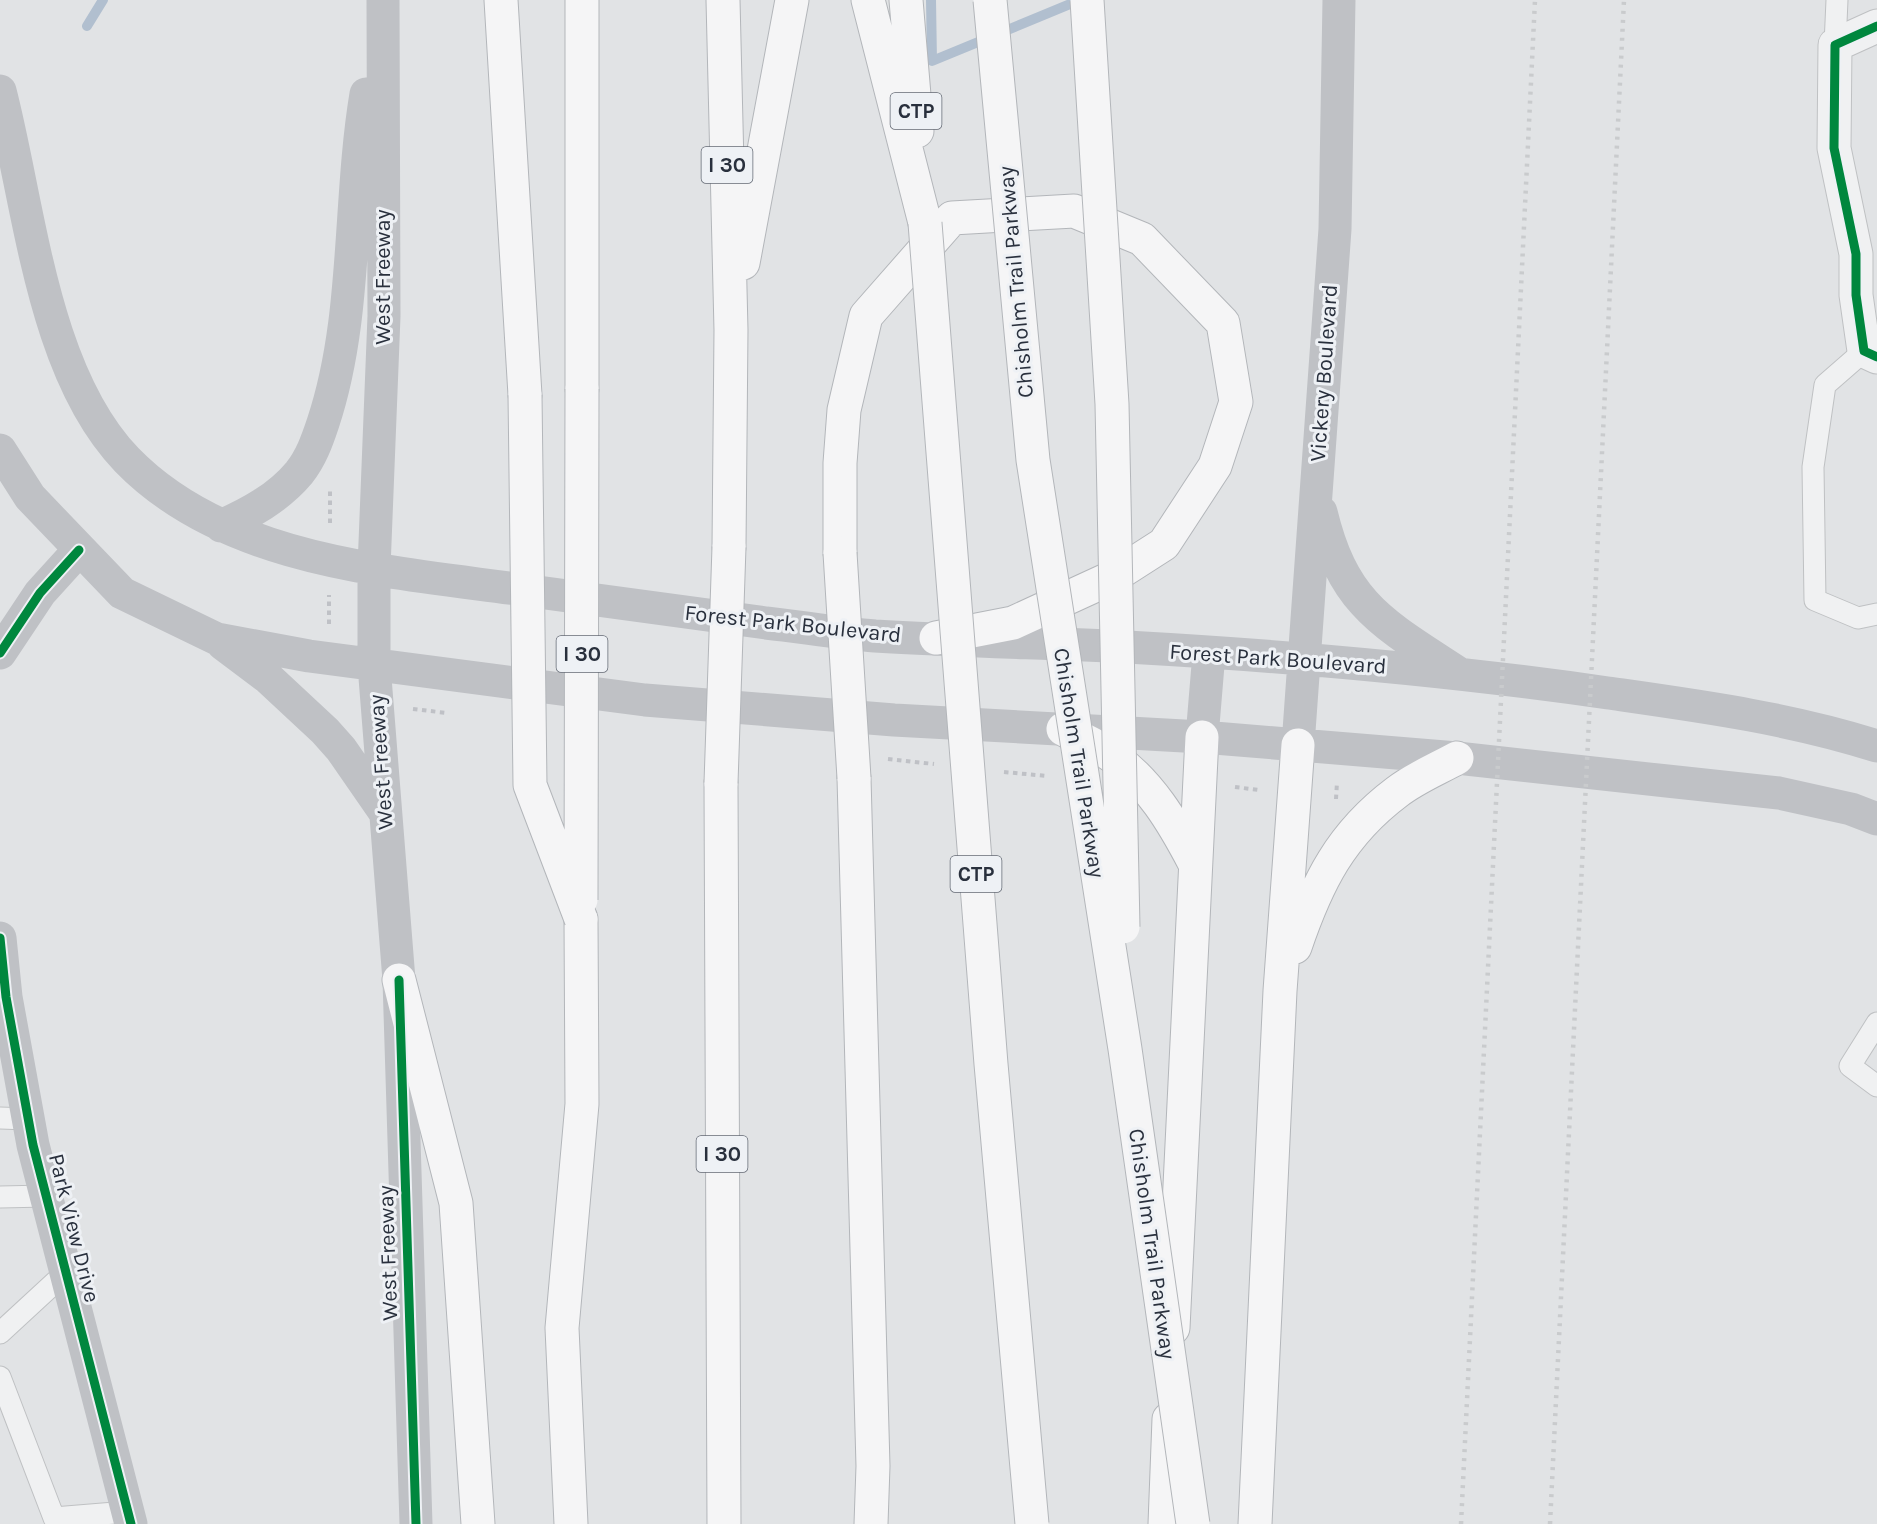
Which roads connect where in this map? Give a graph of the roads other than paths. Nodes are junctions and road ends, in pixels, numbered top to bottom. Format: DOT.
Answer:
graph roads {
  1 [pos="382,0"];
  2 [pos="501,0"];
  3 [pos="582,0"];
  4 [pos="723,0"];
  5 [pos="792,0"];
  6 [pos="868,0"];
  7 [pos="906,0"];
  8 [pos="990,0"];
  9 [pos="1087,0"];
  10 [pos="1340,0"];
  11 [pos="1837,0"];
  12 [pos="1877,26"];
  13 [pos="1834,45"];
  14 [pos="0,92"];
  15 [pos="925,223"];
  16 [pos="730,330"];
  17 [pos="1870,354"];
  18 [pos="0,450"];
  19 [pos="1316,486"];
  20 [pos="221,526"];
  21 [pos="79,550"];
  22 [pos="374,568"];
  23 [pos="1877,614"];
  24 [pos="936,638"];
  25 [pos="217,639"];
  26 [pos="0,653"];
  27 [pos="1209,653"];
  28 [pos="1304,660"];
  29 [pos="374,665"];
  30 [pos="1461,674"];
  31 [pos="1063,729"];
  32 [pos="1202,737"];
  33 [pos="1298,745"];
  34 [pos="1877,746"];
  35 [pos="1457,758"];
  36 [pos="384,811"];
  37 [pos="1877,819"];
  38 [pos="1194,862"];
  39 [pos="581,919"];
  40 [pos="0,938"];
  41 [pos="399,980"];
  42 [pos="1280,991"];
  43 [pos="3,997"];
  44 [pos="1877,1023"];
  45 [pos="1125,1049"];
  46 [pos="1877,1086"];
  47 [pos="14,1118"];
  48 [pos="46,1196"];
  49 [pos="0,1197"];
  50 [pos="65,1273"];
  51 [pos="0,1333"];
  52 [pos="0,1377"];
  53 [pos="129,1518"];
  54 [pos="49,1521"];
  55 [pos="416,1524"];
  56 [pos="478,1524"];
  57 [pos="571,1524"];
  58 [pos="724,1524"];
  59 [pos="871,1524"];
  60 [pos="1032,1524"];
  61 [pos="1165,1524"];
  62 [pos="1192,1524"];
  63 [pos="1256,1524"];
  1 -- 20 [label="main road"];
  1 -- 22 [label="main road, West Freeway"];
  2 -- 39 [label="highway, bridge"];
  3 -- 39 [label="highway, I 30, bridge"];
  4 -- 16 [label="highway, I 30"];
  5 -- 16 [label="highway"];
  6 -- 15 [label="highway"];
  7 -- 15 [label="highway, CTP"];
  8 -- 45 [label="highway, Chisholm Trail Parkway, bridge"];
  9 -- 45 [label="highway, bridge"];
  10 -- 19 [label="main road, Vickery Boulevard"];
  11 -- 13 [label="lane"];
  12 -- 13 [label="street"];
  13 -- 17 [label="street"];
  14 -- 20 [label="main road, Forest Park Boulevard"];
  15 -- 60 [label="highway, CTP, bridge"];
  16 -- 58 [label="highway, I 30, bridge"];
  17 -- 23 [label="lane"];
  18 -- 21 [label="main road"];
  19 -- 28 [label="main road, Vickery Boulevard"];
  19 -- 30 [label="main road"];
  20 -- 22 [label="main road, Forest Park Boulevard"];
  21 -- 25 [label="main road"];
  21 -- 26 [label="main road"];
  22 -- 24 [label="main road, Forest Park Boulevard"];
  22 -- 29 [label="main road, West Freeway"];
  24 -- 27 [label="main road, Forest Park Boulevard"];
  24 -- 59 [label="highway, bridge"];
  25 -- 29 [label="main road"];
  25 -- 36 [label="main road"];
  27 -- 28 [label="main road, Forest Park Boulevard"];
  27 -- 32 [label="main road"];
  28 -- 30 [label="main road, Forest Park Boulevard"];
  28 -- 33 [label="main road, Vickery Boulevard"];
  29 -- 31 [label="main road"];
  29 -- 36 [label="main road, West Freeway"];
  30 -- 34 [label="main road, Forest Park Boulevard"];
  31 -- 32 [label="main road"];
  31 -- 38 [label="highway"];
  32 -- 33 [label="main road"];
  32 -- 38 [label="highway"];
  33 -- 35 [label="main road"];
  33 -- 42 [label="highway"];
  35 -- 37 [label="main road"];
  35 -- 42 [label="highway"];
  36 -- 41 [label="main road, West Freeway"];
  38 -- 61 [label="highway"];
  39 -- 57 [label="highway, I 30"];
  40 -- 43 [label="main road, Park View Drive"];
  41 -- 55 [label="main road, West Freeway"];
  41 -- 56 [label="highway"];
  42 -- 63 [label="highway"];
  43 -- 47 [label="main road, Park View Drive"];
  44 -- 46 [label="lane"];
  45 -- 62 [label="highway, Chisholm Trail Parkway, bridge"];
  47 -- 48 [label="main road, Park View Drive"];
  48 -- 49 [label="lane"];
  48 -- 50 [label="main road, Park View Drive"];
  50 -- 51 [label="lane"];
  50 -- 53 [label="main road, Park View Drive"];
  52 -- 54 [label="lane"];
  53 -- 54 [label="lane"];
}
